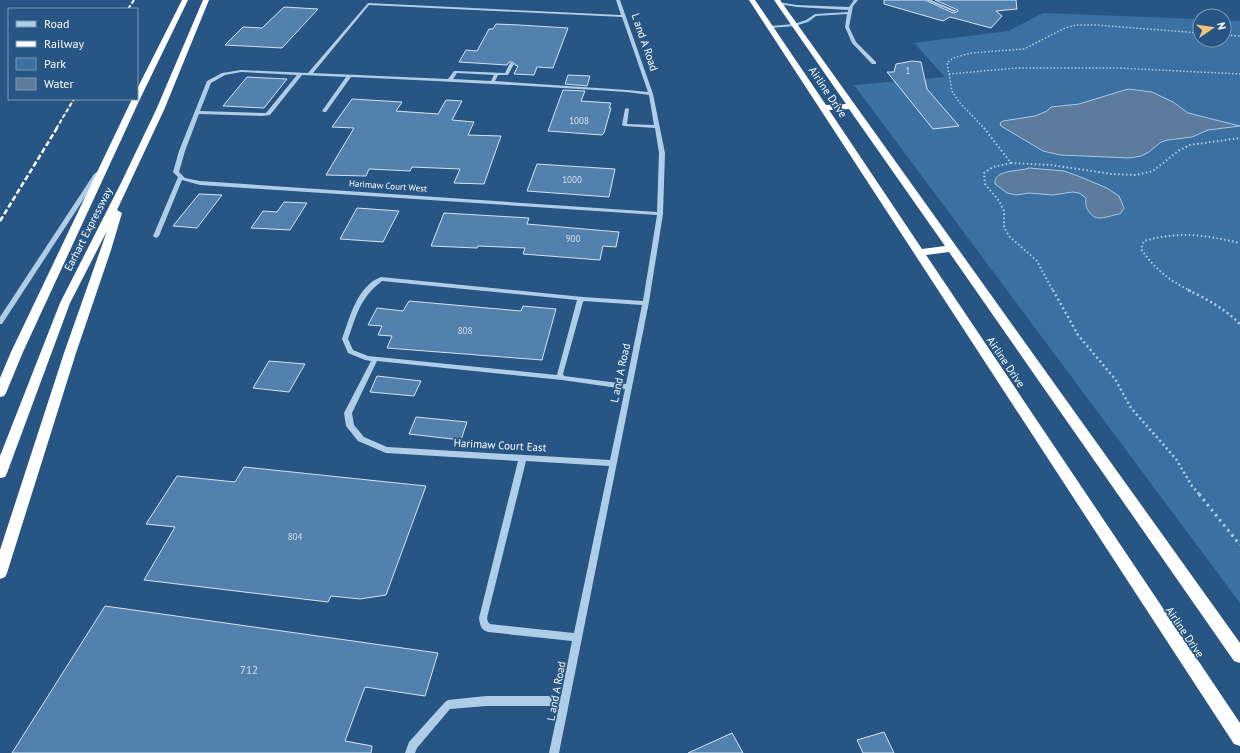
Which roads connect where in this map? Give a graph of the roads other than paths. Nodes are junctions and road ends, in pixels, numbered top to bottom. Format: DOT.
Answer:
graph roads {
  1 [pos="176,0"];
  2 [pos="185,0"];
  3 [pos="206,0"];
  4 [pos="211,0"];
  5 [pos="618,0"];
  6 [pos="752,0"];
  7 [pos="856,0"];
  8 [pos="928,0"];
  9 [pos="778,2"];
  10 [pos="808,8"];
  11 [pos="850,11"];
  12 [pos="956,11"];
  13 [pos="200,15"];
  14 [pos="815,15"];
  15 [pos="624,16"];
  16 [pos="794,26"];
  17 [pos="770,28"];
  18 [pos="874,63"];
  19 [pos="512,64"];
  20 [pos="301,73"];
  21 [pos="310,73"];
  22 [pos="497,74"];
  23 [pos="350,75"];
  24 [pos="147,76"];
  25 [pos="449,81"];
  26 [pos="492,82"];
  27 [pos="138,94"];
  28 [pos="651,94"];
  29 [pos="135,100"];
  30 [pos="852,106"];
  31 [pos="823,108"];
  32 [pos="626,109"];
  33 [pos="324,111"];
  34 [pos="198,112"];
  35 [pos="657,127"];
  36 [pos="110,155"];
  37 [pos="180,177"];
  38 [pos="126,183"];
  39 [pos="660,214"];
  40 [pos="156,236"];
  41 [pos="952,248"];
  42 [pos="918,253"];
  43 [pos="582,300"];
  44 [pos="646,303"];
  45 [pos="0,322"];
  46 [pos="376,359"];
  47 [pos="561,376"];
  48 [pos="628,387"];
  49 [pos="0,392"];
  50 [pos="523,457"];
  51 [pos="612,463"];
  52 [pos="0,474"];
  53 [pos="0,573"];
  54 [pos="578,638"];
  55 [pos="1240,656"];
  56 [pos="565,701"];
  57 [pos="1240,738"];
  58 [pos="410,753"];
  59 [pos="554,753"];
  1 -- 24 [label="highway"];
  2 -- 24 [label="highway, Earhart Expressway"];
  3 -- 13 [label="highway, Earhart Expressway"];
  4 -- 13 [label="highway"];
  5 -- 15 [label="street, L and A Road"];
  6 -- 17 [label="highway, Airline Drive"];
  7 -- 11 [label="street"];
  8 -- 12 [label="street"];
  9 -- 10 [label="street"];
  9 -- 16 [label="highway, Airline Drive"];
  10 -- 11 [label="street"];
  10 -- 14 [label="street"];
  11 -- 14 [label="street"];
  11 -- 18 [label="street"];
  13 -- 38 [label="highway, Earhart Expressway"];
  14 -- 16 [label="street"];
  15 -- 21 [label="street"];
  15 -- 28 [label="street, L and A Road"];
  16 -- 17 [label="street"];
  16 -- 30 [label="highway, Airline Drive"];
  17 -- 31 [label="highway, Airline Drive"];
  19 -- 22 [label="street"];
  20 -- 21 [label="street"];
  20 -- 34 [label="street"];
  20 -- 34 [label="street"];
  21 -- 23 [label="street"];
  22 -- 25 [label="street"];
  22 -- 26 [label="street"];
  23 -- 25 [label="street"];
  23 -- 33 [label="street"];
  24 -- 27 [label="highway, Earhart Expressway"];
  25 -- 26 [label="street"];
  26 -- 28 [label="street"];
  28 -- 35 [label="street, L and A Road"];
  29 -- 36 [label="highway, Earhart Expressway"];
  30 -- 31 [label="highway"];
  30 -- 41 [label="highway, Airline Drive"];
  31 -- 42 [label="highway, Airline Drive"];
  32 -- 35 [label="street"];
  34 -- 37 [label="street"];
  35 -- 39 [label="street, L and A Road"];
  36 -- 45 [label="street"];
  36 -- 49 [label="highway, Earhart Expressway"];
  37 -- 39 [label="street, Harimaw Court West"];
  37 -- 40 [label="street"];
  38 -- 52 [label="highway, Earhart Expressway"];
  38 -- 53 [label="highway"];
  39 -- 44 [label="street, L and A Road"];
  41 -- 42 [label="highway"];
  41 -- 55 [label="highway, Airline Drive"];
  42 -- 57 [label="highway, Airline Drive"];
  43 -- 44 [label="street"];
  43 -- 46 [label="street"];
  43 -- 47 [label="street"];
  44 -- 48 [label="street, L and A Road"];
  46 -- 47 [label="street"];
  46 -- 50 [label="street, Harimaw Court East"];
  47 -- 48 [label="street"];
  48 -- 51 [label="street, L and A Road"];
  50 -- 51 [label="street, Harimaw Court East"];
  50 -- 54 [label="street"];
  51 -- 54 [label="street, L and A Road"];
  54 -- 56 [label="street, L and A Road"];
  56 -- 58 [label="street"];
  56 -- 59 [label="street, L and A Road"];
}
